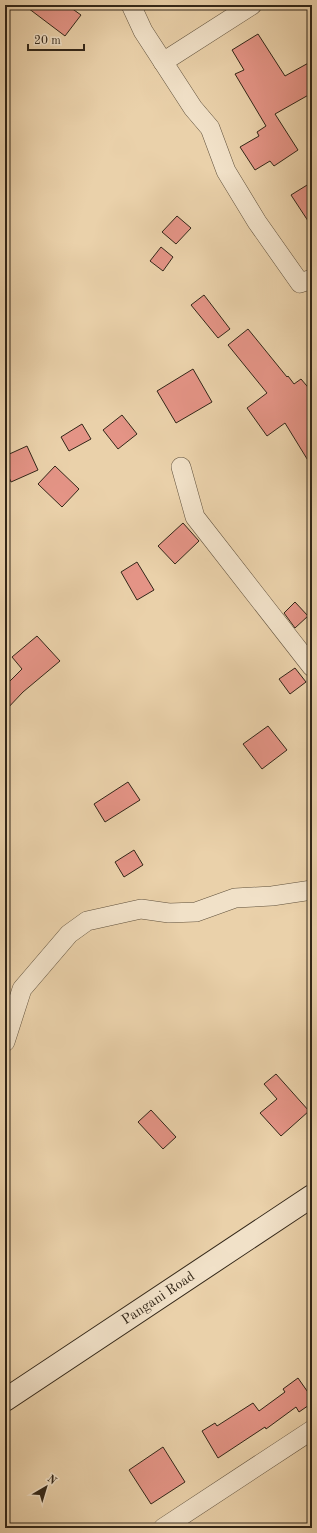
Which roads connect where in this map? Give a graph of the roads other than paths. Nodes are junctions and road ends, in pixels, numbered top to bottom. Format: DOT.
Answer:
graph roads {
  1 [pos="132,5"];
  2 [pos="252,5"];
  3 [pos="163,62"];
  4 [pos="308,286"];
  5 [pos="181,467"];
  6 [pos="312,667"];
  7 [pos="312,890"];
  8 [pos="5,1042"];
  9 [pos="312,1196"];
  10 [pos="5,1400"];
  11 [pos="312,1430"];
  12 [pos="163,1528"];
  1 -- 3 [label="street"];
  2 -- 3 [label="street"];
  3 -- 4 [label="street"];
  5 -- 6 [label="street"];
  7 -- 8 [label="street"];
  9 -- 10 [label="main road, Pangani Road"];
  11 -- 12 [label="street"];
}
